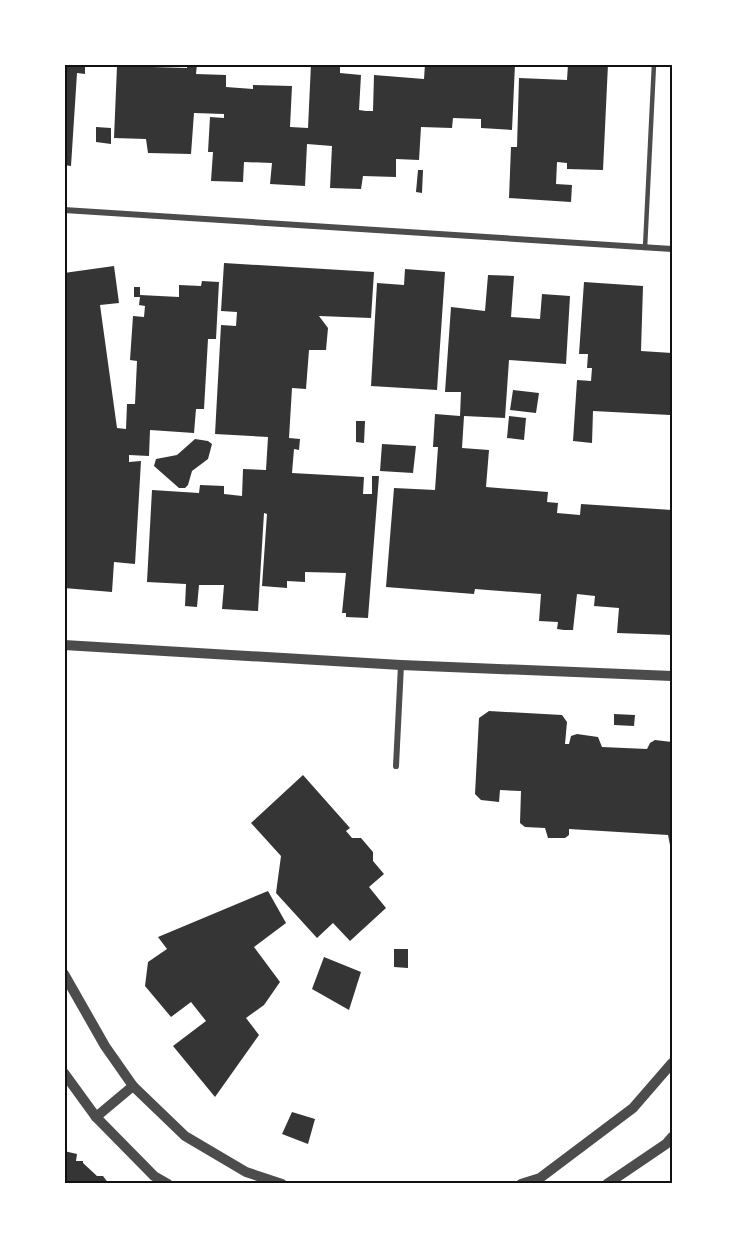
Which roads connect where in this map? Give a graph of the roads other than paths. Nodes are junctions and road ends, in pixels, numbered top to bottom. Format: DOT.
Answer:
graph roads {
  1 [pos="654,64"];
  2 [pos="64,210"];
  3 [pos="645,248"];
  4 [pos="672,249"];
  5 [pos="64,645"];
  6 [pos="401,665"];
  7 [pos="672,676"];
  8 [pos="396,766"];
  9 [pos="64,974"];
  10 [pos="672,1063"];
  11 [pos="64,1073"];
  12 [pos="133,1086"];
  13 [pos="96,1117"];
  14 [pos="672,1137"];
  15 [pos="540,1181"];
  16 [pos="168,1184"];
  17 [pos="282,1184"];
  18 [pos="521,1184"];
  19 [pos="607,1184"];
  1 -- 3 [label="lane"];
  2 -- 3 [label="street"];
  3 -- 4 [label="street"];
  5 -- 6 [label="street"];
  6 -- 7 [label="street"];
  6 -- 8 [label="street"];
  9 -- 12 [label="street"];
  10 -- 15 [label="street"];
  11 -- 13 [label="street"];
  12 -- 13 [label="street"];
  12 -- 17 [label="street"];
  13 -- 16 [label="street"];
  14 -- 19 [label="street"];
  15 -- 18 [label="street"];
}
